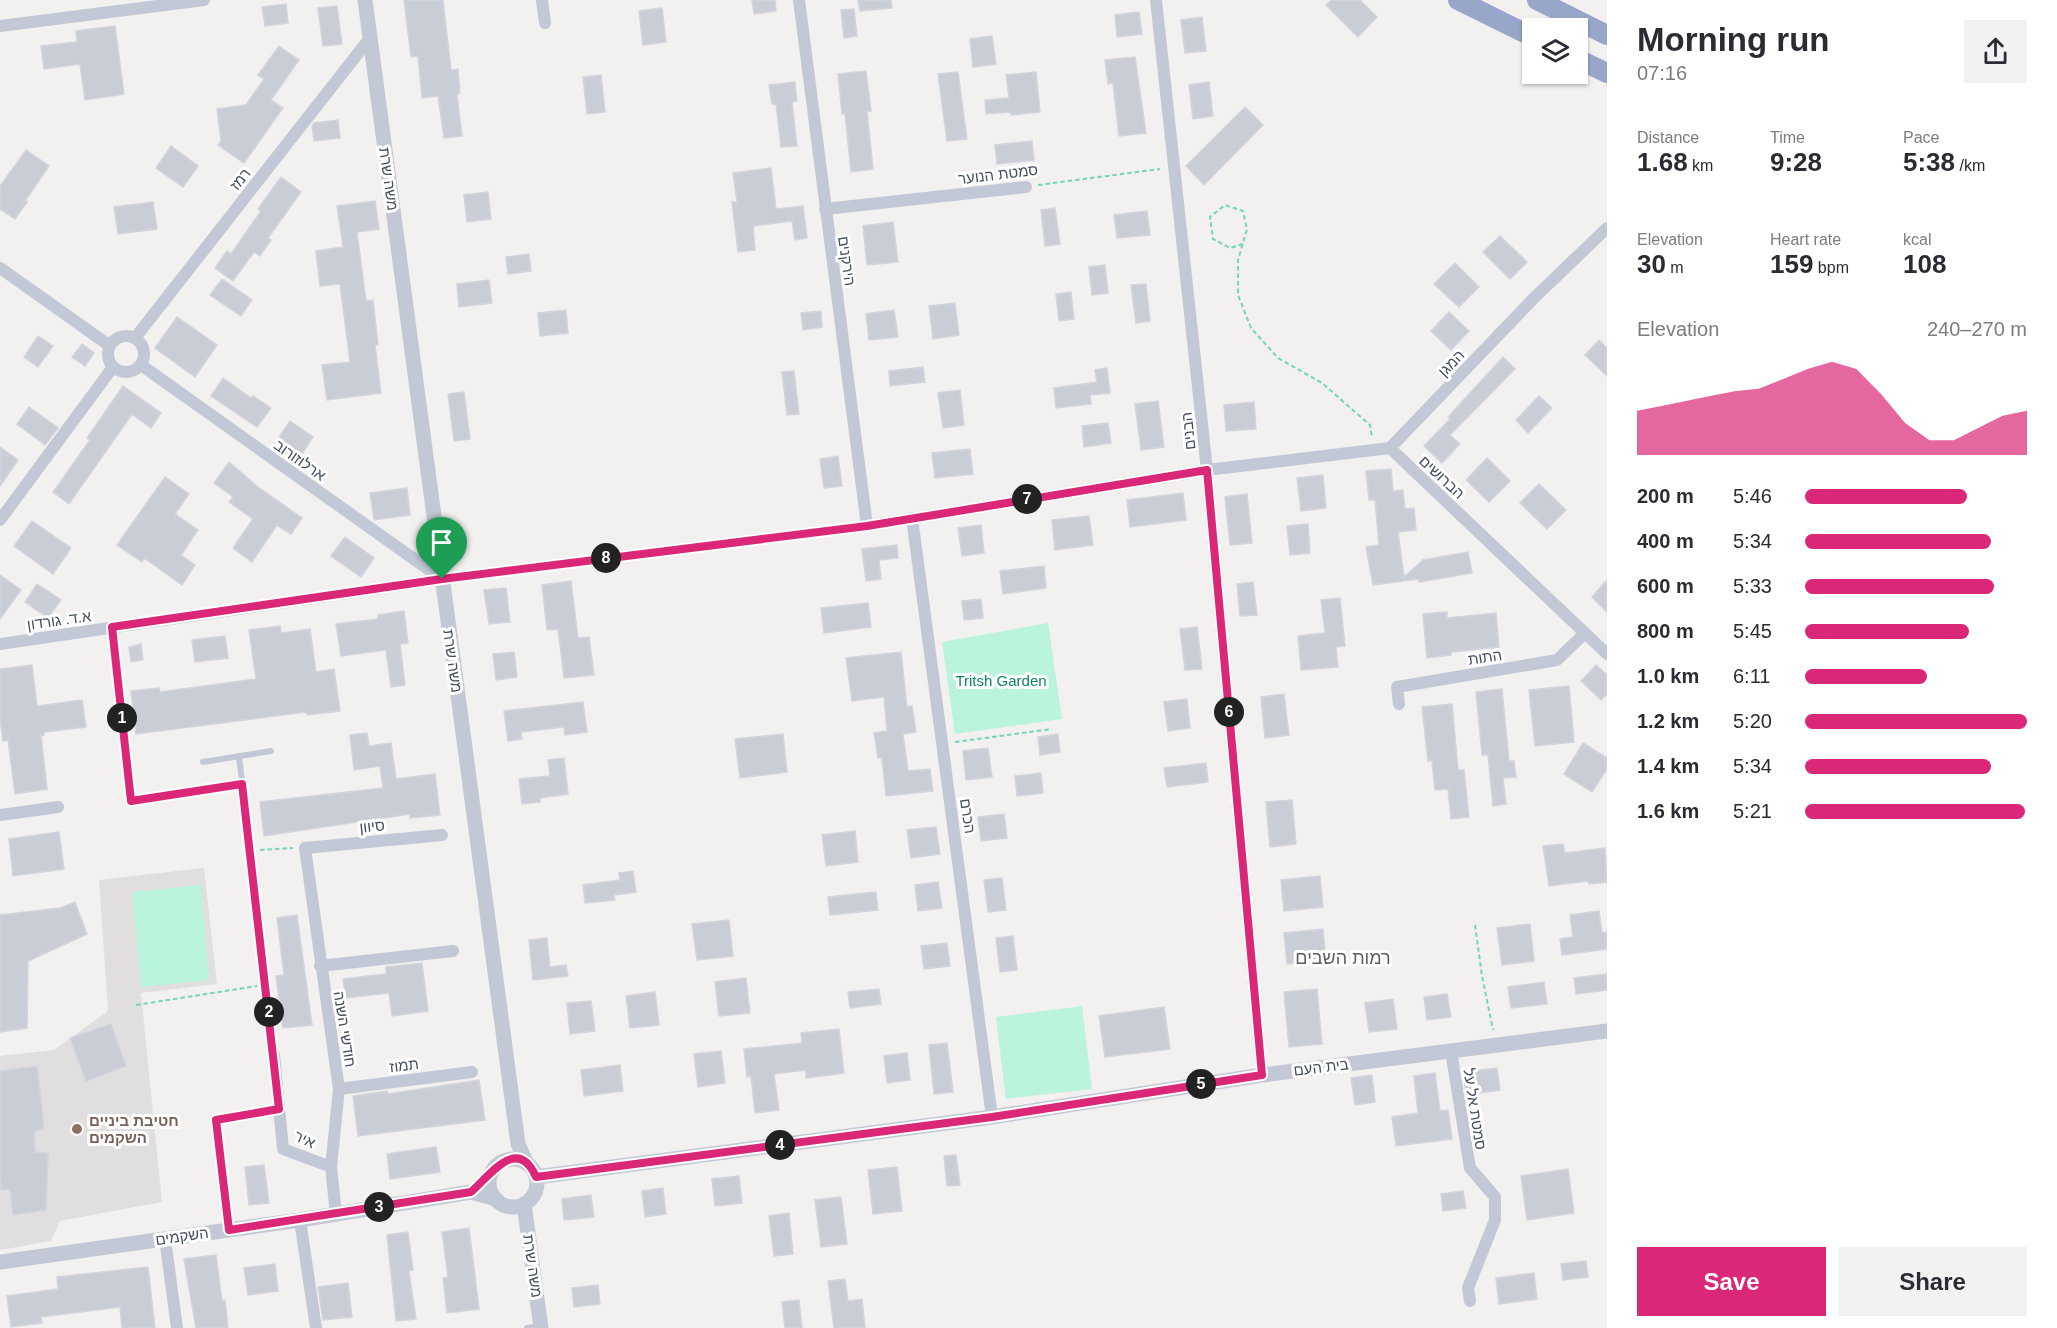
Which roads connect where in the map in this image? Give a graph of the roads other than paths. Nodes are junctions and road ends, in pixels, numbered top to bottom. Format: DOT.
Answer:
graph roads {
  1 [pos="204,0"];
  2 [pos="365,0"];
  3 [pos="542,0"];
  4 [pos="799,0"];
  5 [pos="1156,0"];
  6 [pos="1458,0"];
  7 [pos="1537,0"];
  8 [pos="545,23"];
  9 [pos="0,26"];
  10 [pos="1522,32"];
  11 [pos="1607,35"];
  12 [pos="370,38"];
  13 [pos="1588,64"];
  14 [pos="1607,73"];
  15 [pos="1026,187"];
  16 [pos="825,209"];
  17 [pos="1607,228"];
  18 [pos="0,268"];
  19 [pos="135,338"];
  20 [pos="110,346"];
  21 [pos="141,365"];
  22 [pos="113,367"];
  23 [pos="1390,448"];
  24 [pos="1207,470"];
  25 [pos="912,518"];
  26 [pos="0,520"];
  27 [pos="442,579"];
  28 [pos="1585,633"];
  29 [pos="0,644"];
  30 [pos="1607,654"];
  31 [pos="1399,704"];
  32 [pos="271,751"];
  33 [pos="239,756"];
  34 [pos="203,762"];
  35 [pos="242,784"];
  36 [pos="131,801"];
  37 [pos="58,807"];
  38 [pos="0,814"];
  39 [pos="442,835"];
  40 [pos="305,848"];
  41 [pos="453,951"];
  42 [pos="320,966"];
  43 [pos="1607,1031"];
  44 [pos="1451,1051"];
  45 [pos="274,1055"];
  46 [pos="472,1071"];
  47 [pos="1262,1075"];
  48 [pos="339,1089"];
  49 [pos="992,1117"];
  50 [pos="518,1144"];
  51 [pos="499,1165"];
  52 [pos="331,1167"];
  53 [pos="531,1170"];
  54 [pos="471,1192"];
  55 [pos="496,1199"];
  56 [pos="524,1204"];
  57 [pos="336,1215"];
  58 [pos="300,1220"];
  59 [pos="165,1239"];
  60 [pos="0,1262"];
  61 [pos="1470,1301"];
  62 [pos="536,1327"];
  63 [pos="177,1328"];
  64 [pos="315,1328"];
  1 -- 9 [label="street"];
  2 -- 12 [label="street, משה שרת"];
  3 -- 8 [label="street"];
  4 -- 16 [label="street, הירקנים"];
  5 -- 24 [label="street, הבנים"];
  6 -- 10 [label="highway"];
  7 -- 11 [label="highway"];
  12 -- 19 [label="street, רמז"];
  12 -- 27 [label="street, משה שרת"];
  13 -- 14 [label="highway"];
  15 -- 16 [label="street, סמטת הנוער"];
  16 -- 25 [label="street, הירקנים"];
  17 -- 23 [label="street, המגן"];
  18 -- 20 [label="street"];
  19 -- 20 [label="street"];
  19 -- 21 [label="street"];
  20 -- 22 [label="street"];
  21 -- 22 [label="street"];
  21 -- 27 [label="street, ארלוזורוב"];
  22 -- 26 [label="street"];
  23 -- 24 [label="street"];
  23 -- 28 [label="street, הברושים"];
  24 -- 25 [label="street"];
  24 -- 47 [label="street, הבנים"];
  25 -- 49 [label="street, הכרם"];
  27 -- 29 [label="street, א.ד. גורדון"];
  27 -- 50 [label="street, משה שרת"];
  28 -- 30 [label="street, הברושים"];
  28 -- 31 [label="street, התות"];
  32 -- 33 [label="lane"];
  33 -- 34 [label="lane"];
  33 -- 35 [label="lane"];
  35 -- 36 [label="lane"];
  35 -- 45 [label="lane"];
  37 -- 38 [label="street"];
  39 -- 40 [label="street, סיוון"];
  40 -- 42 [label="street, חודשי השנה"];
  41 -- 42 [label="street"];
  42 -- 48 [label="street, חודשי השנה"];
  43 -- 44 [label="street, בית העם"];
  44 -- 47 [label="street, בית העם"];
  44 -- 61 [label="street, סמטת אל על"];
  45 -- 52 [label="street, איר"];
  46 -- 48 [label="street, תמוז"];
  47 -- 49 [label="street, בית העם"];
  48 -- 52 [label="street, חודשי השנה"];
  49 -- 53 [label="street, בית העם"];
  50 -- 51 [label="street"];
  50 -- 53 [label="street, משה שרת"];
  51 -- 53 [label="street"];
  51 -- 54 [label="street"];
  51 -- 55 [label="street"];
  52 -- 57 [label="street, חודשי השנה"];
  53 -- 56 [label="street"];
  54 -- 55 [label="street, השקמים"];
  54 -- 57 [label="street, השקמים"];
  55 -- 56 [label="street"];
  56 -- 62 [label="street, משה שרת"];
  57 -- 58 [label="street, השקמים"];
  58 -- 59 [label="street, השקמים"];
  58 -- 64 [label="street"];
  59 -- 60 [label="street, השקמים"];
  59 -- 63 [label="street"];
}
